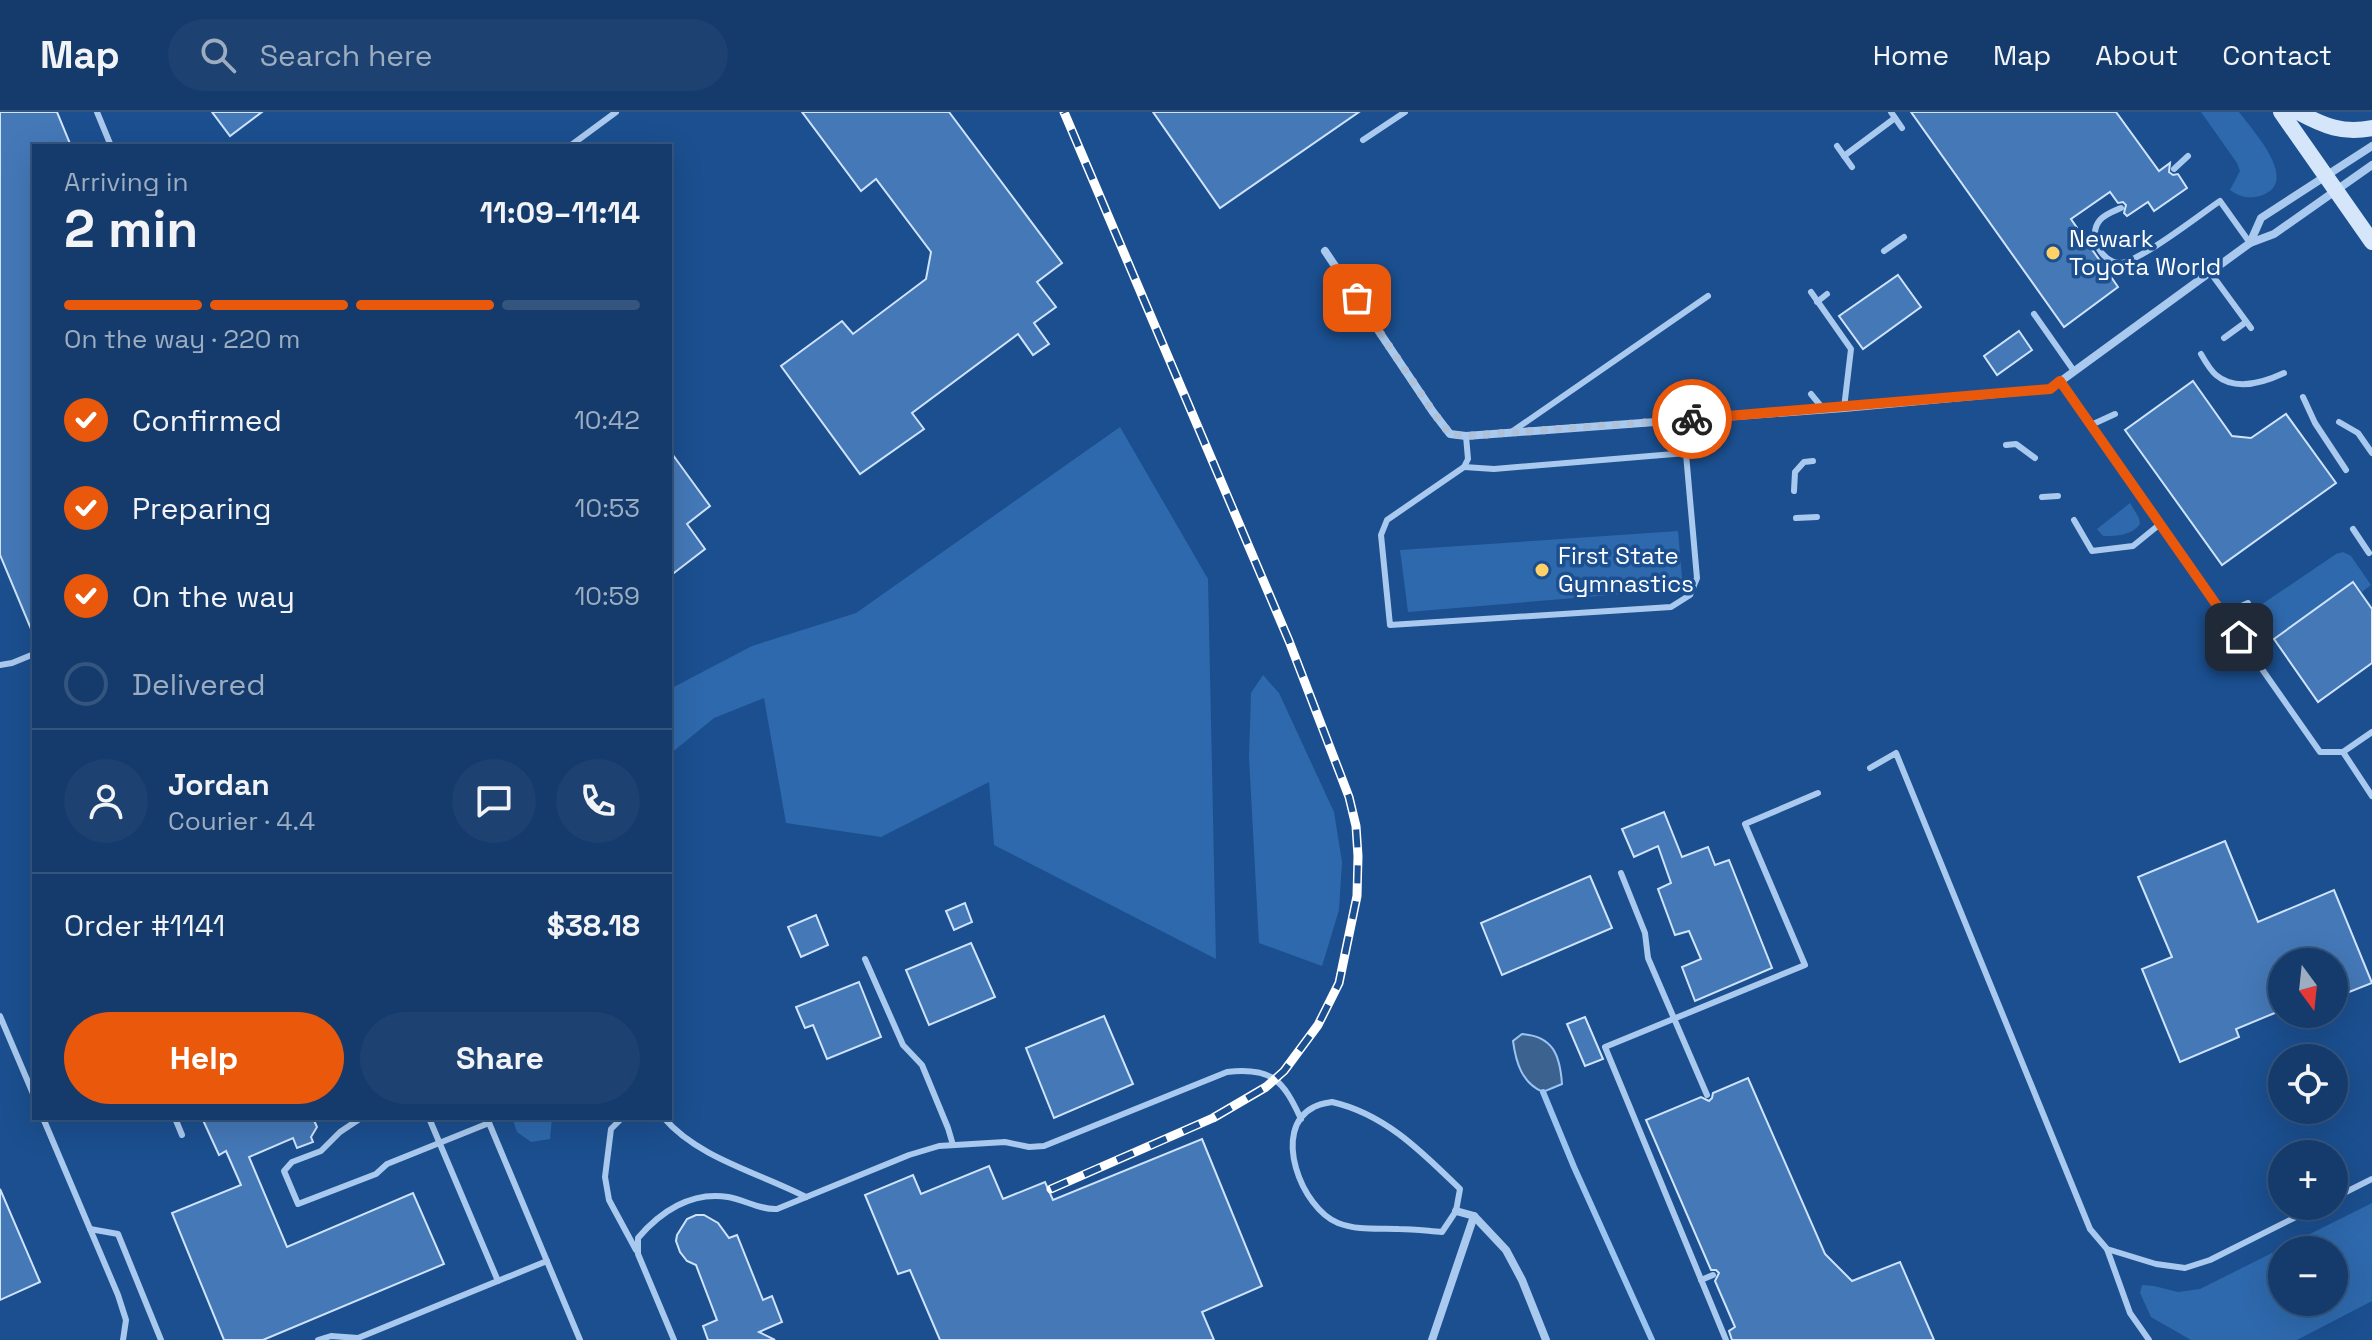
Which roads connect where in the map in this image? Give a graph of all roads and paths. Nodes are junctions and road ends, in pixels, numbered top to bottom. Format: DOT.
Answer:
graph roads {
  1 [pos="97,112"];
  2 [pos="616,112"];
  3 [pos="1405,112"];
  4 [pos="2281,112"];
  5 [pos="2298,112"];
  6 [pos="1893,115"];
  7 [pos="1902,128"];
  8 [pos="2372,128"];
  9 [pos="1363,140"];
  10 [pos="110,144"];
  11 [pos="573,144"];
  12 [pos="1837,146"];
  13 [pos="2372,146"];
  14 [pos="1844,156"];
  15 [pos="2188,156"];
  16 [pos="2372,165"];
  17 [pos="1852,167"];
  18 [pos="2174,169"];
  19 [pos="2326,176"];
  20 [pos="2337,191"];
  21 [pos="2121,208"];
  22 [pos="1904,237"];
  23 [pos="2372,242"];
  24 [pos="2250,243"];
  25 [pos="1325,251"];
  26 [pos="1884,251"];
  27 [pos="2210,272"];
  28 [pos="1811,292"];
  29 [pos="1827,294"];
  30 [pos="1708,296"];
  31 [pos="1817,302"];
  32 [pos="2034,314"];
  33 [pos="2224,338"];
  34 [pos="2201,354"];
  35 [pos="2074,371"];
  36 [pos="2284,373"];
  37 [pos="2060,381"];
  38 [pos="1811,394"];
  39 [pos="2303,397"];
  40 [pos="1844,408"];
  41 [pos="1824,410"];
  42 [pos="2115,414"];
  43 [pos="1683,420"];
  44 [pos="2339,422"];
  45 [pos="2091,425"];
  46 [pos="1510,433"];
  47 [pos="1466,436"];
  48 [pos="2006,445"];
  49 [pos="1686,453"];
  50 [pos="2372,453"];
  51 [pos="2035,458"];
  52 [pos="1813,461"];
  53 [pos="1464,467"];
  54 [pos="2346,470"];
  55 [pos="1794,491"];
  56 [pos="2058,496"];
  57 [pos="2042,497"];
  58 [pos="1817,517"];
  59 [pos="1796,518"];
  60 [pos="2074,520"];
  61 [pos="2160,524"];
  62 [pos="2353,529"];
  63 [pos="2369,553"];
  64 [pos="2248,603"];
  65 [pos="2223,614"];
  66 [pos="32,655"];
  67 [pos="0,665"];
  68 [pos="2372,732"];
  69 [pos="2343,752"];
  70 [pos="1870,768"];
  71 [pos="1818,793"];
  72 [pos="2372,796"];
  73 [pos="1621,873"];
  74 [pos="865,959"];
  75 [pos="0,1016"];
  76 [pos="1674,1019"];
  77 [pos="32,1091"];
  78 [pos="1707,1095"];
  79 [pos="1301,1119"];
  80 [pos="44,1120"];
  81 [pos="176,1120"];
  82 [pos="358,1120"];
  83 [pos="430,1120"];
  84 [pos="488,1120"];
  85 [pos="620,1120"];
  86 [pos="666,1120"];
  87 [pos="182,1135"];
  88 [pos="441,1142"];
  89 [pos="953,1145"];
  90 [pos="2372,1179"];
  91 [pos="2348,1191"];
  92 [pos="806,1197"];
  93 [pos="1456,1211"];
  94 [pos="1474,1216"];
  95 [pos="2290,1220"];
  96 [pos="90,1229"];
  97 [pos="2107,1249"];
  98 [pos="638,1254"];
  99 [pos="547,1261"];
  100 [pos="1713,1275"];
  101 [pos="1701,1280"];
  102 [pos="498,1281"];
  103 [pos="380,1330"];
  104 [pos="123,1340"];
  105 [pos="161,1340"];
  106 [pos="318,1340"];
  107 [pos="370,1340"];
  108 [pos="580,1340"];
  109 [pos="674,1340"];
  110 [pos="1432,1340"];
  111 [pos="1546,1340"];
  112 [pos="1726,1340"];
  113 [pos="2149,1340"];
  1 -- 10 [label="lane"];
  2 -- 11 [label="lane"];
  3 -- 9 [label="lane"];
  4 -- 19 [label="street"];
  5 -- 8 [label="street"];
  6 -- 7 [label="lane"];
  6 -- 14 [label="lane"];
  12 -- 14 [label="lane"];
  13 -- 19 [label="street"];
  14 -- 17 [label="lane"];
  15 -- 18 [label="lane"];
  16 -- 20 [label="street"];
  19 -- 20 [label="street"];
  19 -- 24 [label="street"];
  20 -- 23 [label="street"];
  20 -- 24 [label="street"];
  21 -- 24 [label="lane"];
  22 -- 26 [label="lane"];
  24 -- 27 [label="street"];
  25 -- 47 [label="street"];
  27 -- 33 [label="lane"];
  27 -- 35 [label="street"];
  28 -- 31 [label="lane"];
  29 -- 31 [label="lane"];
  30 -- 46 [label="lane"];
  31 -- 40 [label="lane"];
  32 -- 35 [label="lane"];
  34 -- 36 [label="lane"];
  35 -- 37 [label="street"];
  37 -- 40 [label="street"];
  37 -- 45 [label="lane"];
  38 -- 41 [label="lane"];
  39 -- 54 [label="lane"];
  40 -- 41 [label="street"];
  41 -- 43 [label="street"];
  42 -- 45 [label="lane"];
  43 -- 46 [label="street"];
  43 -- 49 [label="lane"];
  44 -- 50 [label="lane"];
  45 -- 61 [label="lane"];
  46 -- 47 [label="street"];
  47 -- 53 [label="lane"];
  48 -- 51 [label="lane"];
  49 -- 53 [label="lane"];
  49 -- 53 [label="lane"];
  52 -- 55 [label="lane"];
  56 -- 57 [label="lane"];
  58 -- 59 [label="lane"];
  60 -- 61 [label="lane"];
  61 -- 65 [label="lane"];
  62 -- 63 [label="lane"];
  64 -- 65 [label="lane"];
  65 -- 69 [label="lane"];
  66 -- 67 [label="lane"];
  68 -- 69 [label="lane"];
  69 -- 72 [label="lane"];
  70 -- 97 [label="lane"];
  71 -- 76 [label="lane"];
  73 -- 76 [label="lane"];
  74 -- 89 [label="lane"];
  75 -- 77 [label="lane"];
  76 -- 78 [label="lane"];
  76 -- 101 [label="lane"];
  79 -- 89 [label="lane"];
  79 -- 93 [label="lane"];
  79 -- 93 [label="lane"];
  80 -- 96 [label="lane"];
  81 -- 87 [label="lane"];
  82 -- 88 [label="lane"];
  83 -- 88 [label="lane"];
  84 -- 88 [label="lane"];
  84 -- 99 [label="lane"];
  85 -- 98 [label="lane"];
  86 -- 92 [label="lane"];
  88 -- 102 [label="lane"];
  89 -- 92 [label="lane"];
  90 -- 91 [label="lane"];
  92 -- 98 [label="lane"];
  93 -- 94 [label="street"];
  94 -- 110 [label="street"];
  94 -- 111 [label="street"];
  95 -- 97 [label="lane"];
  96 -- 104 [label="lane"];
  96 -- 105 [label="lane"];
  97 -- 113 [label="lane"];
  98 -- 109 [label="lane"];
  99 -- 102 [label="lane"];
  99 -- 108 [label="lane"];
  100 -- 101 [label="lane"];
  101 -- 112 [label="lane"];
  102 -- 103 [label="lane"];
  103 -- 106 [label="lane"];
  103 -- 107 [label="lane"];
}
